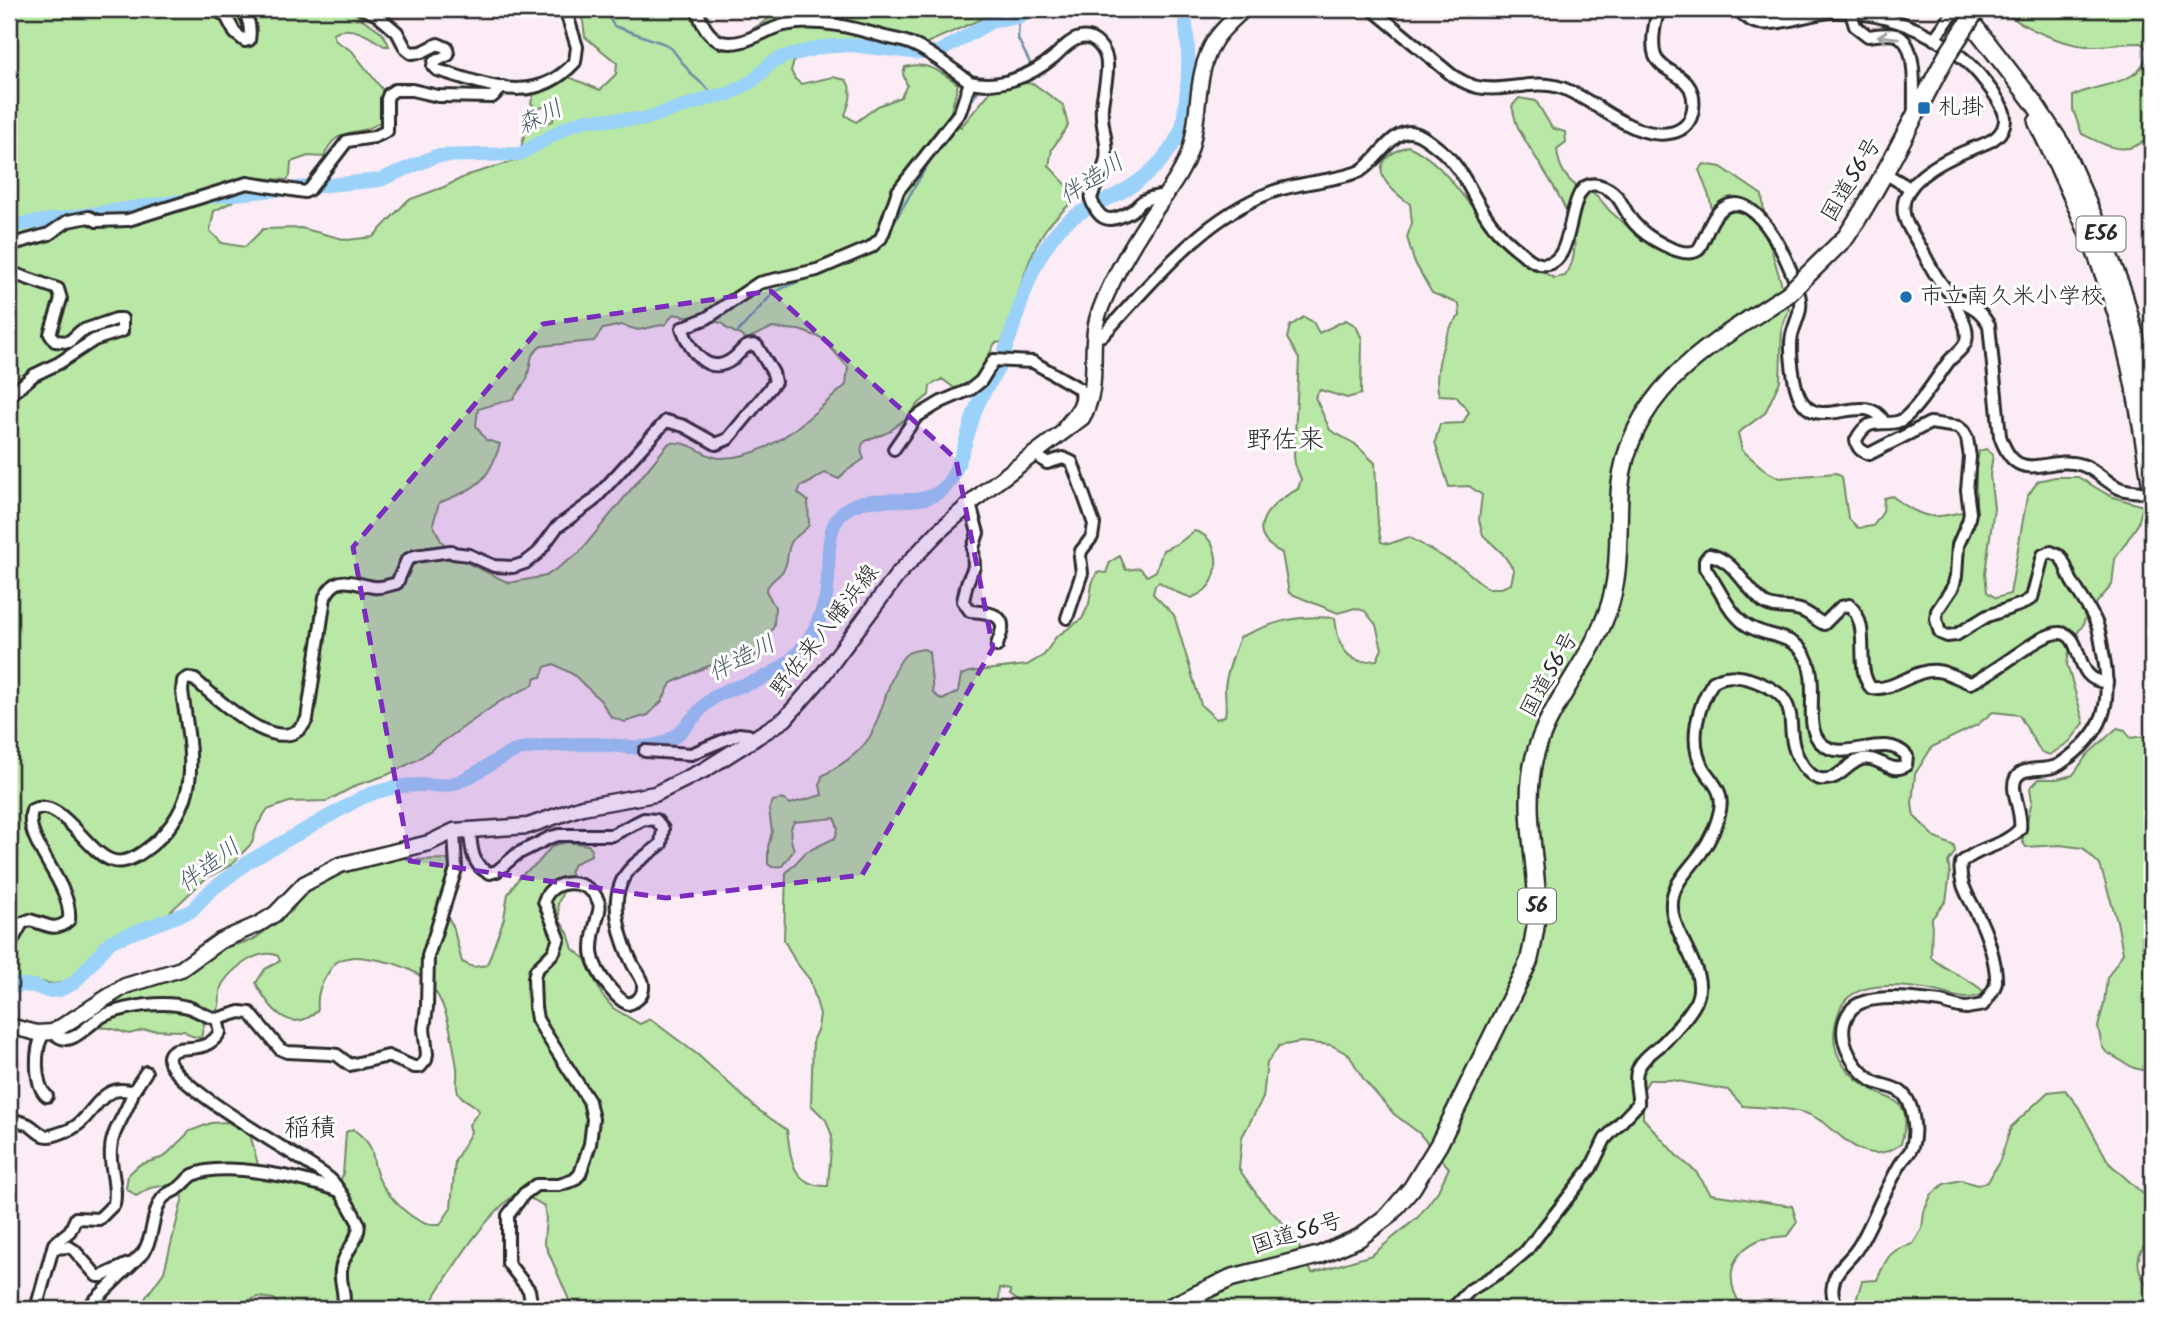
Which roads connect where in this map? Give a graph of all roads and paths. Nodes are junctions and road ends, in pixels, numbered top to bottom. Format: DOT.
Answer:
graph roads {
  1 [pos="215,9"];
  2 [pos="240,9"];
  3 [pos="363,9"];
  4 [pos="565,9"];
  5 [pos="698,9"];
  6 [pos="1244,9"];
  7 [pos="1371,9"];
  8 [pos="1660,9"];
  9 [pos="1737,9"];
  10 [pos="1978,9"];
  11 [pos="1955,12"];
  12 [pos="1851,13"];
  13 [pos="1934,38"];
  14 [pos="2011,74"];
  15 [pos="970,82"];
  16 [pos="503,87"];
  17 [pos="1914,114"];
  18 [pos="1885,174"];
  19 [pos="1910,188"];
  20 [pos="1165,195"];
  21 [pos="9,245"];
  22 [pos="9,272"];
  23 [pos="1953,296"];
  24 [pos="1094,337"];
  25 [pos="9,396"];
  26 [pos="2152,411"];
  27 [pos="1884,422"];
  28 [pos="1066,431"];
  29 [pos="894,449"];
  30 [pos="1035,454"];
  31 [pos="2146,491"];
  32 [pos="970,505"];
  33 [pos="1067,618"];
  34 [pos="998,646"];
  35 [pos="2108,682"];
  36 [pos="755,740"];
  37 [pos="645,751"];
  38 [pos="454,831"];
  39 [pos="470,831"];
  40 [pos="9,947"];
  41 [pos="217,1019"];
  42 [pos="9,1026"];
  43 [pos="48,1033"];
  44 [pos="146,1072"];
  45 [pos="133,1093"];
  46 [pos="47,1096"];
  47 [pos="9,1118"];
  48 [pos="337,1190"];
  49 [pos="53,1248"];
  50 [pos="131,1264"];
  51 [pos="36,1309"];
  52 [pos="86,1309"];
  53 [pos="342,1309"];
  54 [pos="532,1309"];
  55 [pos="1166,1309"];
  56 [pos="1452,1309"];
  57 [pos="1840,1309"];
  1 -- 2 [label="street"];
  3 -- 16 [label="street"];
  4 -- 16 [label="street"];
  5 -- 15 [label="street"];
  6 -- 20 [label="main road, 野佐来八幡浜線"];
  7 -- 8 [label="street"];
  9 -- 12 [label="street"];
  10 -- 17 [label="highway, 国道56号 / 56, bridge"];
  11 -- 13 [label="street"];
  11 -- 14 [label="highway, E56"];
  12 -- 13 [label="street"];
  17 -- 12 [label="street, one-way"];
  13 -- 19 [label="street"];
  14 -- 26 [label="highway, E56"];
  14 -- 31 [label="highway, E56"];
  15 -- 20 [label="street"];
  15 -- 40 [label="street"];
  16 -- 21 [label="street"];
  17 -- 18 [label="highway, 国道56号 / 56"];
  18 -- 19 [label="street"];
  18 -- 55 [label="highway, 国道56号 / 56, bridge"];
  19 -- 23 [label="street"];
  20 -- 24 [label="main road, 野佐来八幡浜線"];
  22 -- 25 [label="street"];
  23 -- 27 [label="street"];
  23 -- 31 [label="street"];
  24 -- 27 [label="street"];
  24 -- 28 [label="main road, 野佐来八幡浜線"];
  27 -- 35 [label="street"];
  28 -- 29 [label="street"];
  28 -- 30 [label="main road, 野佐来八幡浜線"];
  30 -- 32 [label="main road, 野佐来八幡浜線"];
  30 -- 33 [label="street"];
  32 -- 34 [label="street"];
  32 -- 36 [label="main road, 野佐来八幡浜線"];
  35 -- 56 [label="street"];
  35 -- 57 [label="street"];
  36 -- 37 [label="street"];
  36 -- 39 [label="main road, 野佐来八幡浜線"];
  38 -- 39 [label="main road, 野佐来八幡浜線"];
  38 -- 41 [label="street"];
  38 -- 43 [label="main road, 野佐来八幡浜線"];
  39 -- 54 [label="street"];
  41 -- 43 [label="street"];
  41 -- 48 [label="street"];
  42 -- 43 [label="main road"];
  43 -- 46 [label="street"];
  44 -- 45 [label="street"];
  45 -- 47 [label="street"];
  45 -- 49 [label="street"];
  48 -- 50 [label="street"];
  48 -- 53 [label="street"];
  49 -- 50 [label="street"];
  49 -- 51 [label="street"];
  50 -- 52 [label="street"];
}
